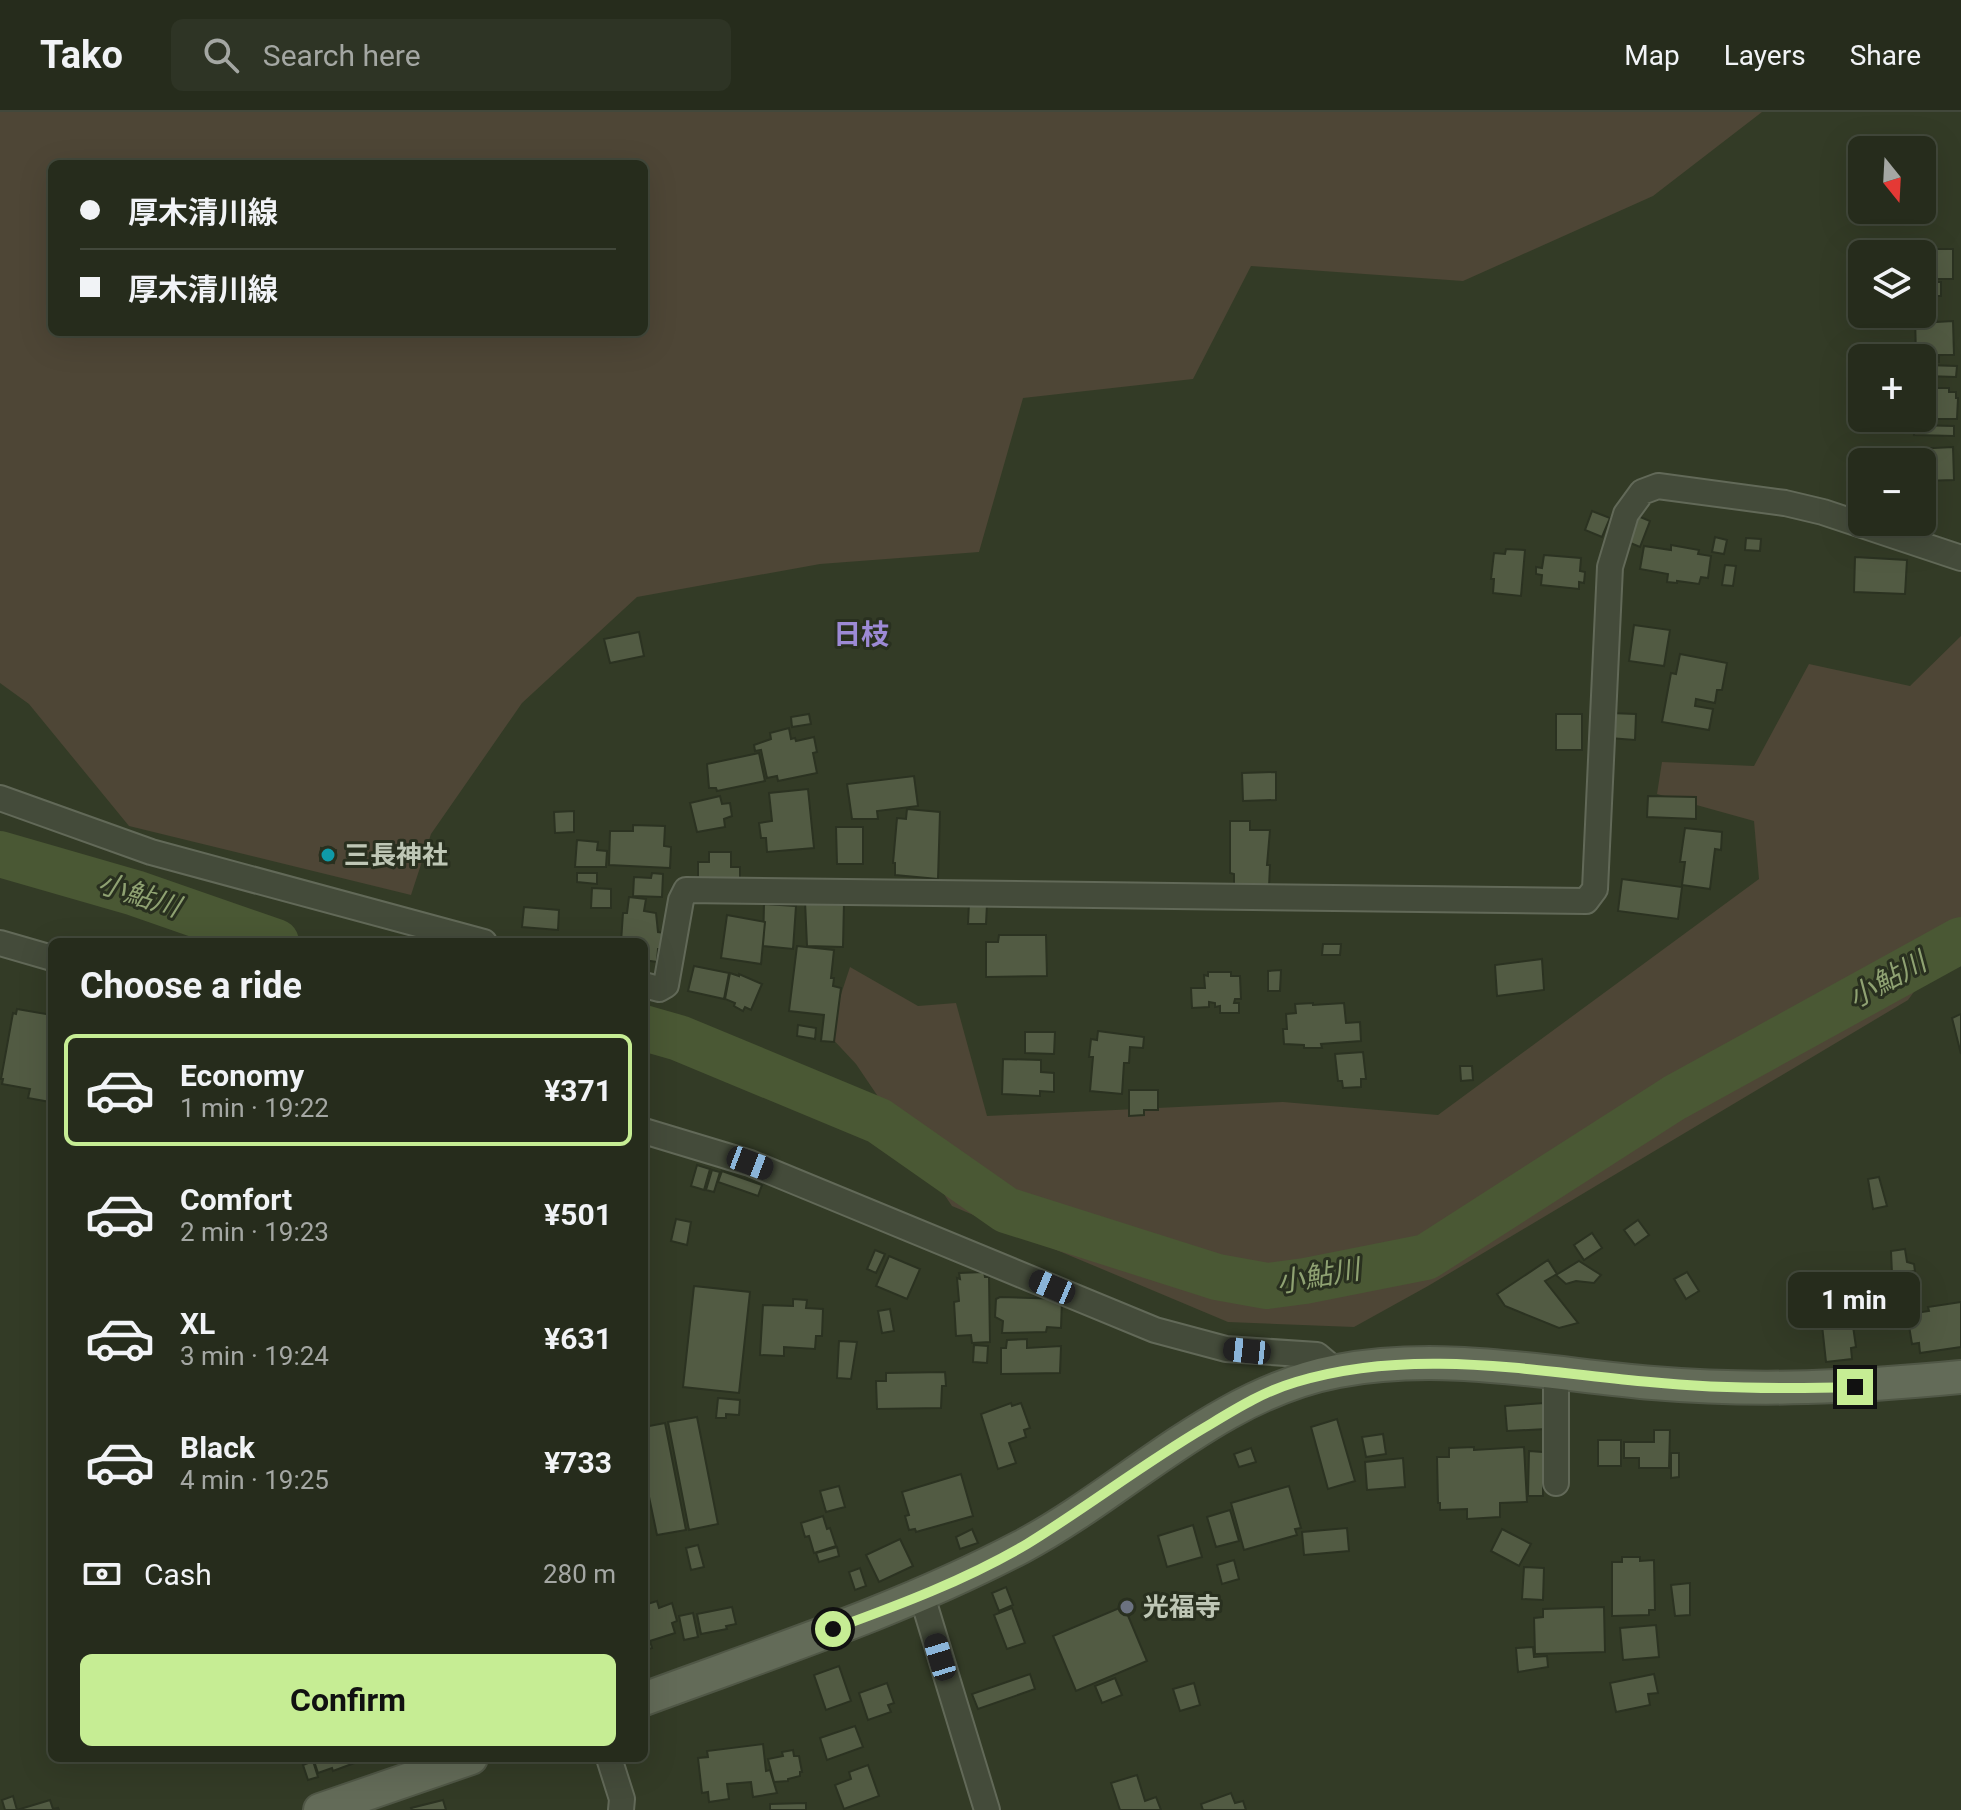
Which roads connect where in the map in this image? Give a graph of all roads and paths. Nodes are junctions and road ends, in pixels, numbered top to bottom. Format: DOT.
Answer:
graph roads {
  1 [pos="1961,558"];
  2 [pos="0,798"];
  3 [pos="469,938"];
  4 [pos="0,943"];
  5 [pos="48,957"];
  6 [pos="648,986"];
  7 [pos="648,1132"];
  8 [pos="1336,1371"];
  9 [pos="1556,1373"];
  10 [pos="1961,1377"];
  11 [pos="1556,1483"];
  12 [pos="922,1596"];
  13 [pos="648,1698"];
  14 [pos="459,1762"];
  15 [pos="610,1762"];
  16 [pos="320,1810"];
  17 [pos="621,1810"];
  18 [pos="987,1810"];
  1 -- 6 [label="street"];
  2 -- 3 [label="street"];
  4 -- 5 [label="street"];
  7 -- 8 [label="street"];
  8 -- 9 [label="main road"];
  8 -- 12 [label="main road"];
  9 -- 10 [label="main road"];
  9 -- 11 [label="street"];
  12 -- 13 [label="main road"];
  12 -- 18 [label="street"];
  14 -- 16 [label="main road"];
  15 -- 17 [label="street"];
}
